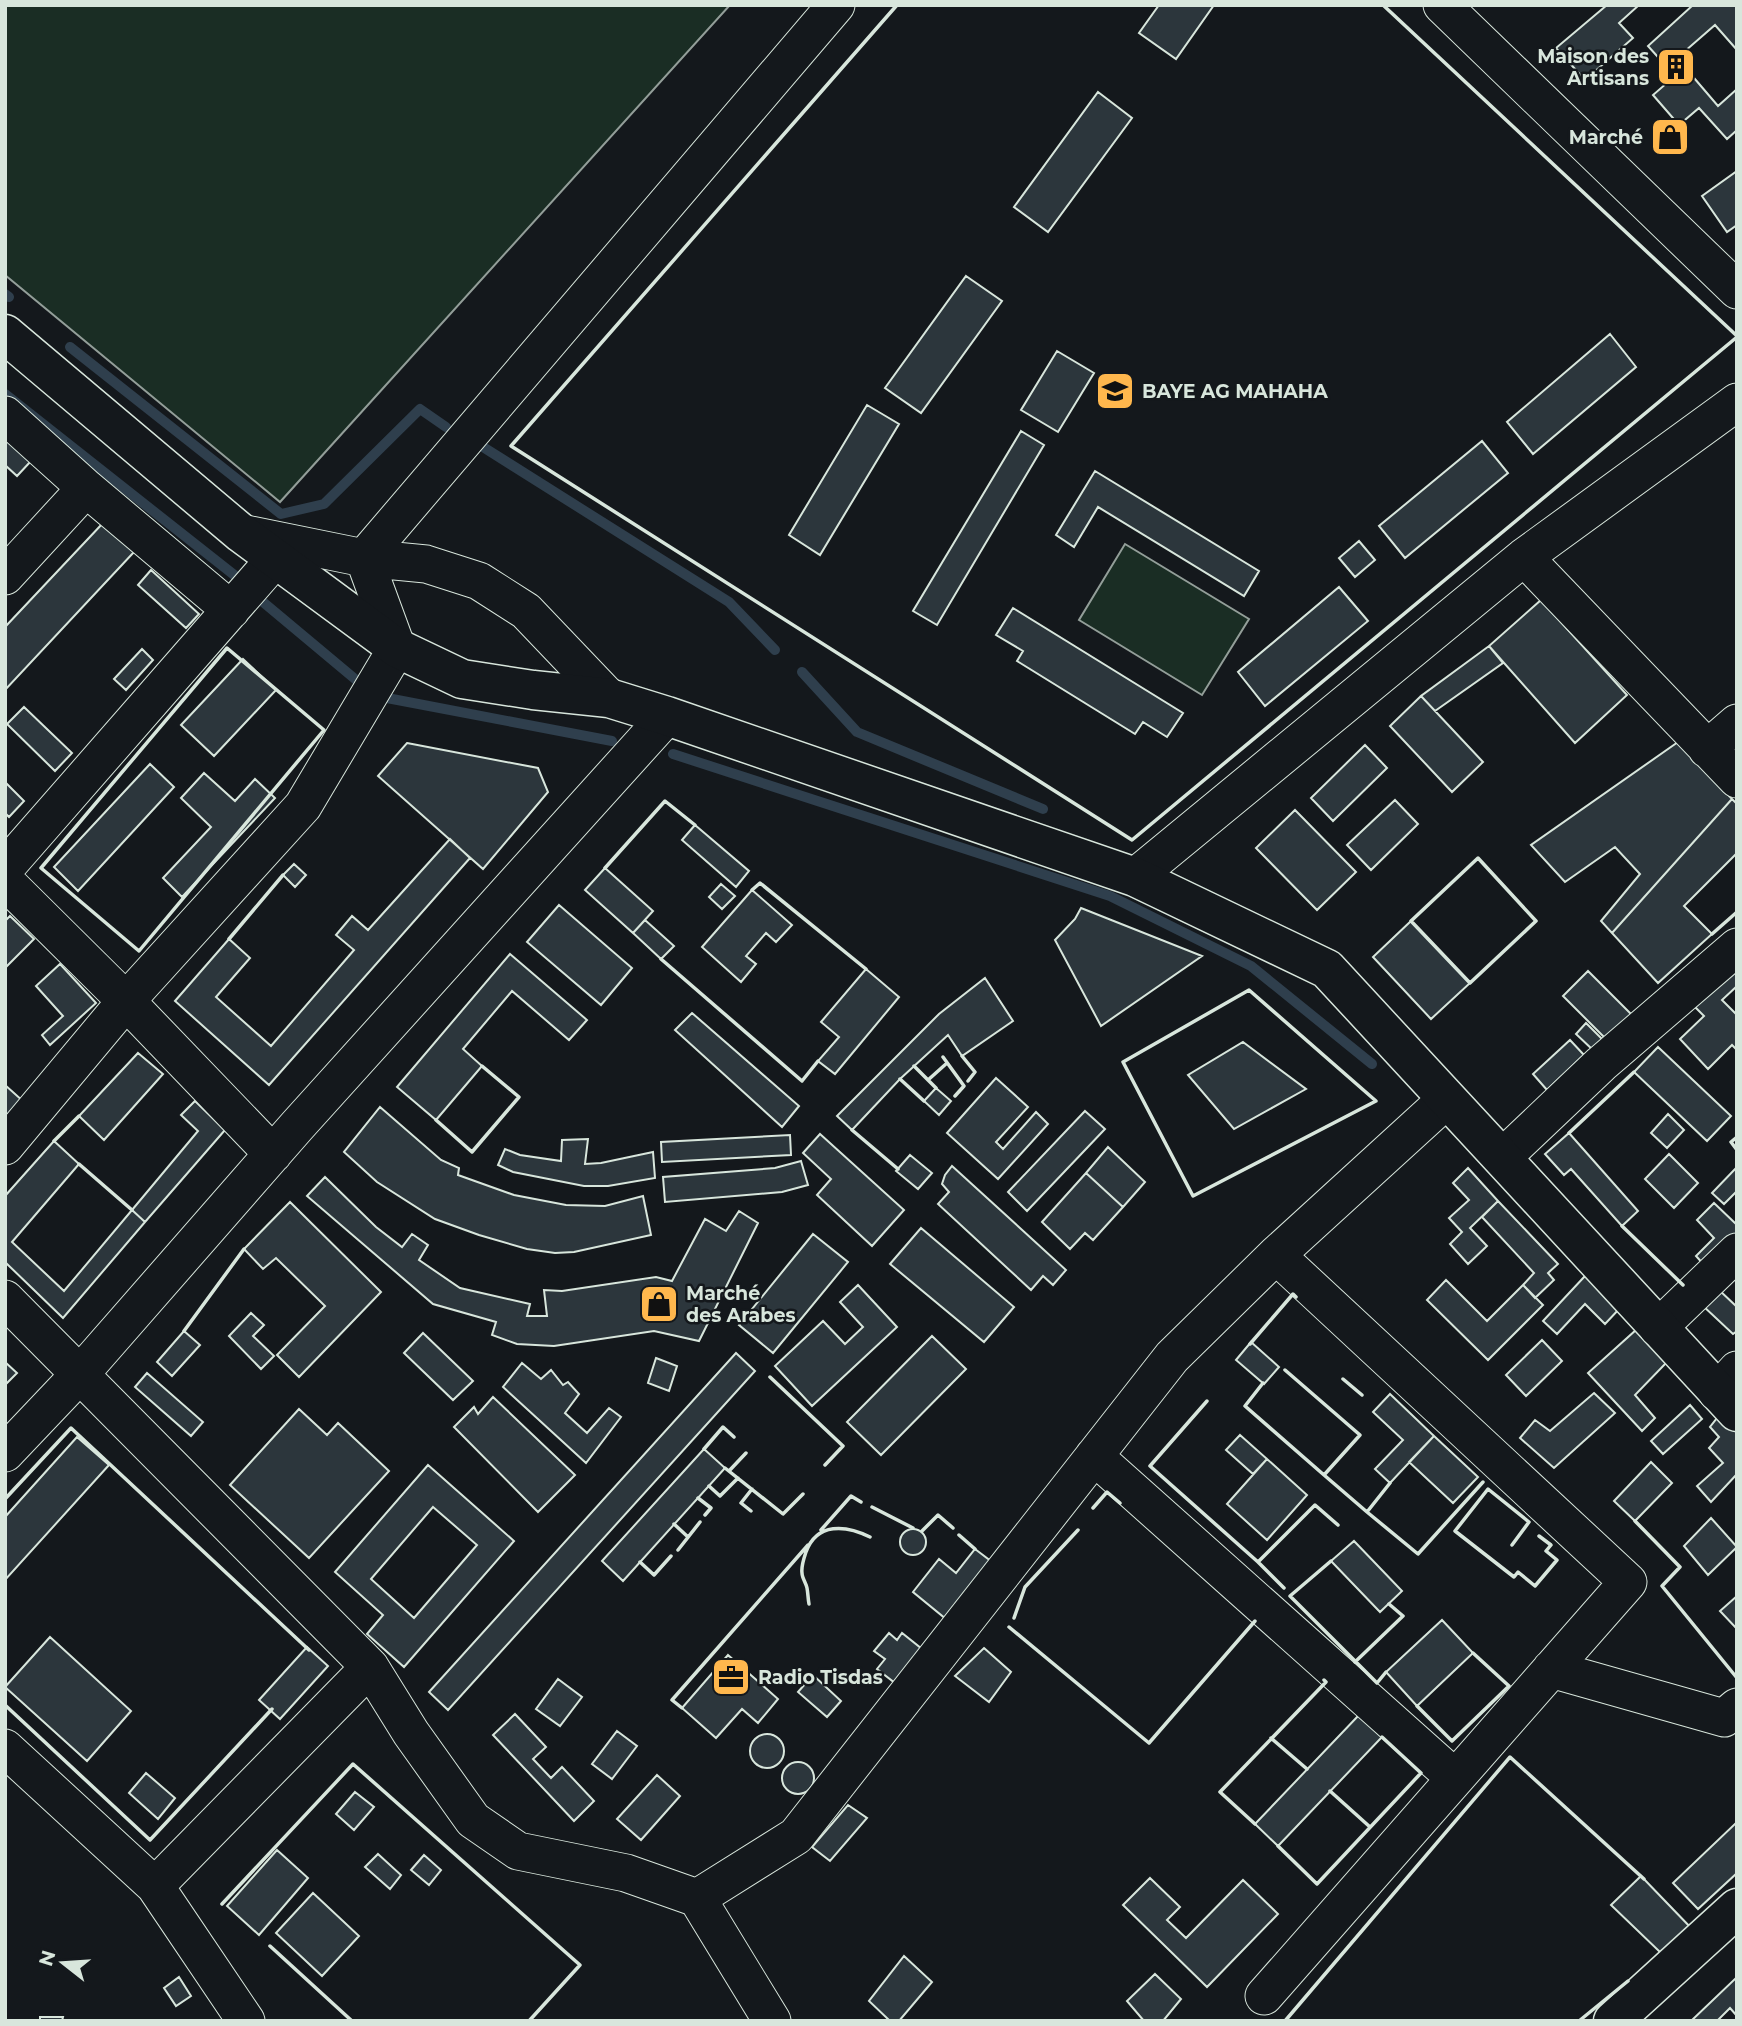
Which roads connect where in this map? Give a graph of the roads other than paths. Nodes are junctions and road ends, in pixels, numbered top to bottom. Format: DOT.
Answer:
graph roads {
  1 [pos="836,5"];
  2 [pos="1442,5"];
  3 [pos="1737,290"];
  4 [pos="11,349"];
  5 [pos="1737,402"];
  6 [pos="5,415"];
  7 [pos="86,488"];
  8 [pos="240,533"];
  9 [pos="1524,557"];
  10 [pos="364,558"];
  11 [pos="275,559"];
  12 [pos="5,576"];
  13 [pos="231,610"];
  14 [pos="397,648"];
  15 [pos="609,698"];
  16 [pos="667,716"];
  17 [pos="1737,723"];
  18 [pos="1707,748"];
  19 [pos="1737,779"];
  20 [pos="5,868"];
  21 [pos="1135,877"];
  22 [pos="5,881"];
  23 [pos="1737,947"];
  24 [pos="126,1001"];
  25 [pos="1447,1099"];
  26 [pos="5,1146"];
  27 [pos="273,1154"];
  28 [pos="1502,1158"];
  29 [pos="1737,1252"];
  30 [pos="1276,1255"];
  31 [pos="5,1299"];
  32 [pos="1658,1328"];
  33 [pos="81,1373"];
  34 [pos="1730,1391"];
  35 [pos="5,1453"];
  36 [pos="1094,1456"];
  37 [pos="370,1667"];
  38 [pos="1551,1669"];
  39 [pos="1737,1707"];
  40 [pos="5,1748"];
  41 [pos="1455,1778"];
  42 [pos="155,1886"];
  43 [pos="697,1898"];
  44 [pos="1737,1908"];
  45 [pos="1265,1996"];
  46 [pos="246,2021"];
  47 [pos="772,2021"];
  48 [pos="1613,2021"];
  1 -- 10 [label="street"];
  2 -- 3 [label="street"];
  4 -- 8 [label="main road"];
  5 -- 9 [label="street"];
  6 -- 7 [label="street"];
  7 -- 12 [label="street"];
  7 -- 13 [label="street"];
  8 -- 10 [label="street"];
  8 -- 11 [label="main road"];
  9 -- 18 [label="street"];
  9 -- 21 [label="street"];
  10 -- 14 [label="street"];
  10 -- 15 [label="street"];
  11 -- 13 [label="street"];
  11 -- 14 [label="main road"];
  13 -- 20 [label="street"];
  14 -- 15 [label="main road"];
  14 -- 24 [label="street"];
  15 -- 16 [label="main road"];
  16 -- 21 [label="main road"];
  16 -- 27 [label="street"];
  17 -- 18 [label="street"];
  18 -- 19 [label="street"];
  21 -- 25 [label="main road"];
  22 -- 24 [label="street"];
  23 -- 28 [label="street"];
  24 -- 26 [label="street"];
  24 -- 27 [label="street"];
  25 -- 28 [label="main road"];
  25 -- 30 [label="street"];
  27 -- 33 [label="street"];
  28 -- 32 [label="main road"];
  29 -- 32 [label="street"];
  30 -- 36 [label="street"];
  30 -- 38 [label="street"];
  31 -- 33 [label="street"];
  32 -- 34 [label="main road"];
  33 -- 35 [label="street"];
  33 -- 37 [label="street"];
  36 -- 41 [label="street"];
  36 -- 43 [label="street"];
  37 -- 42 [label="street"];
  37 -- 43 [label="street"];
  38 -- 39 [label="street"];
  38 -- 41 [label="street"];
  40 -- 42 [label="street"];
  41 -- 45 [label="street"];
  42 -- 46 [label="street"];
  43 -- 47 [label="street"];
  44 -- 48 [label="main road"];
}
